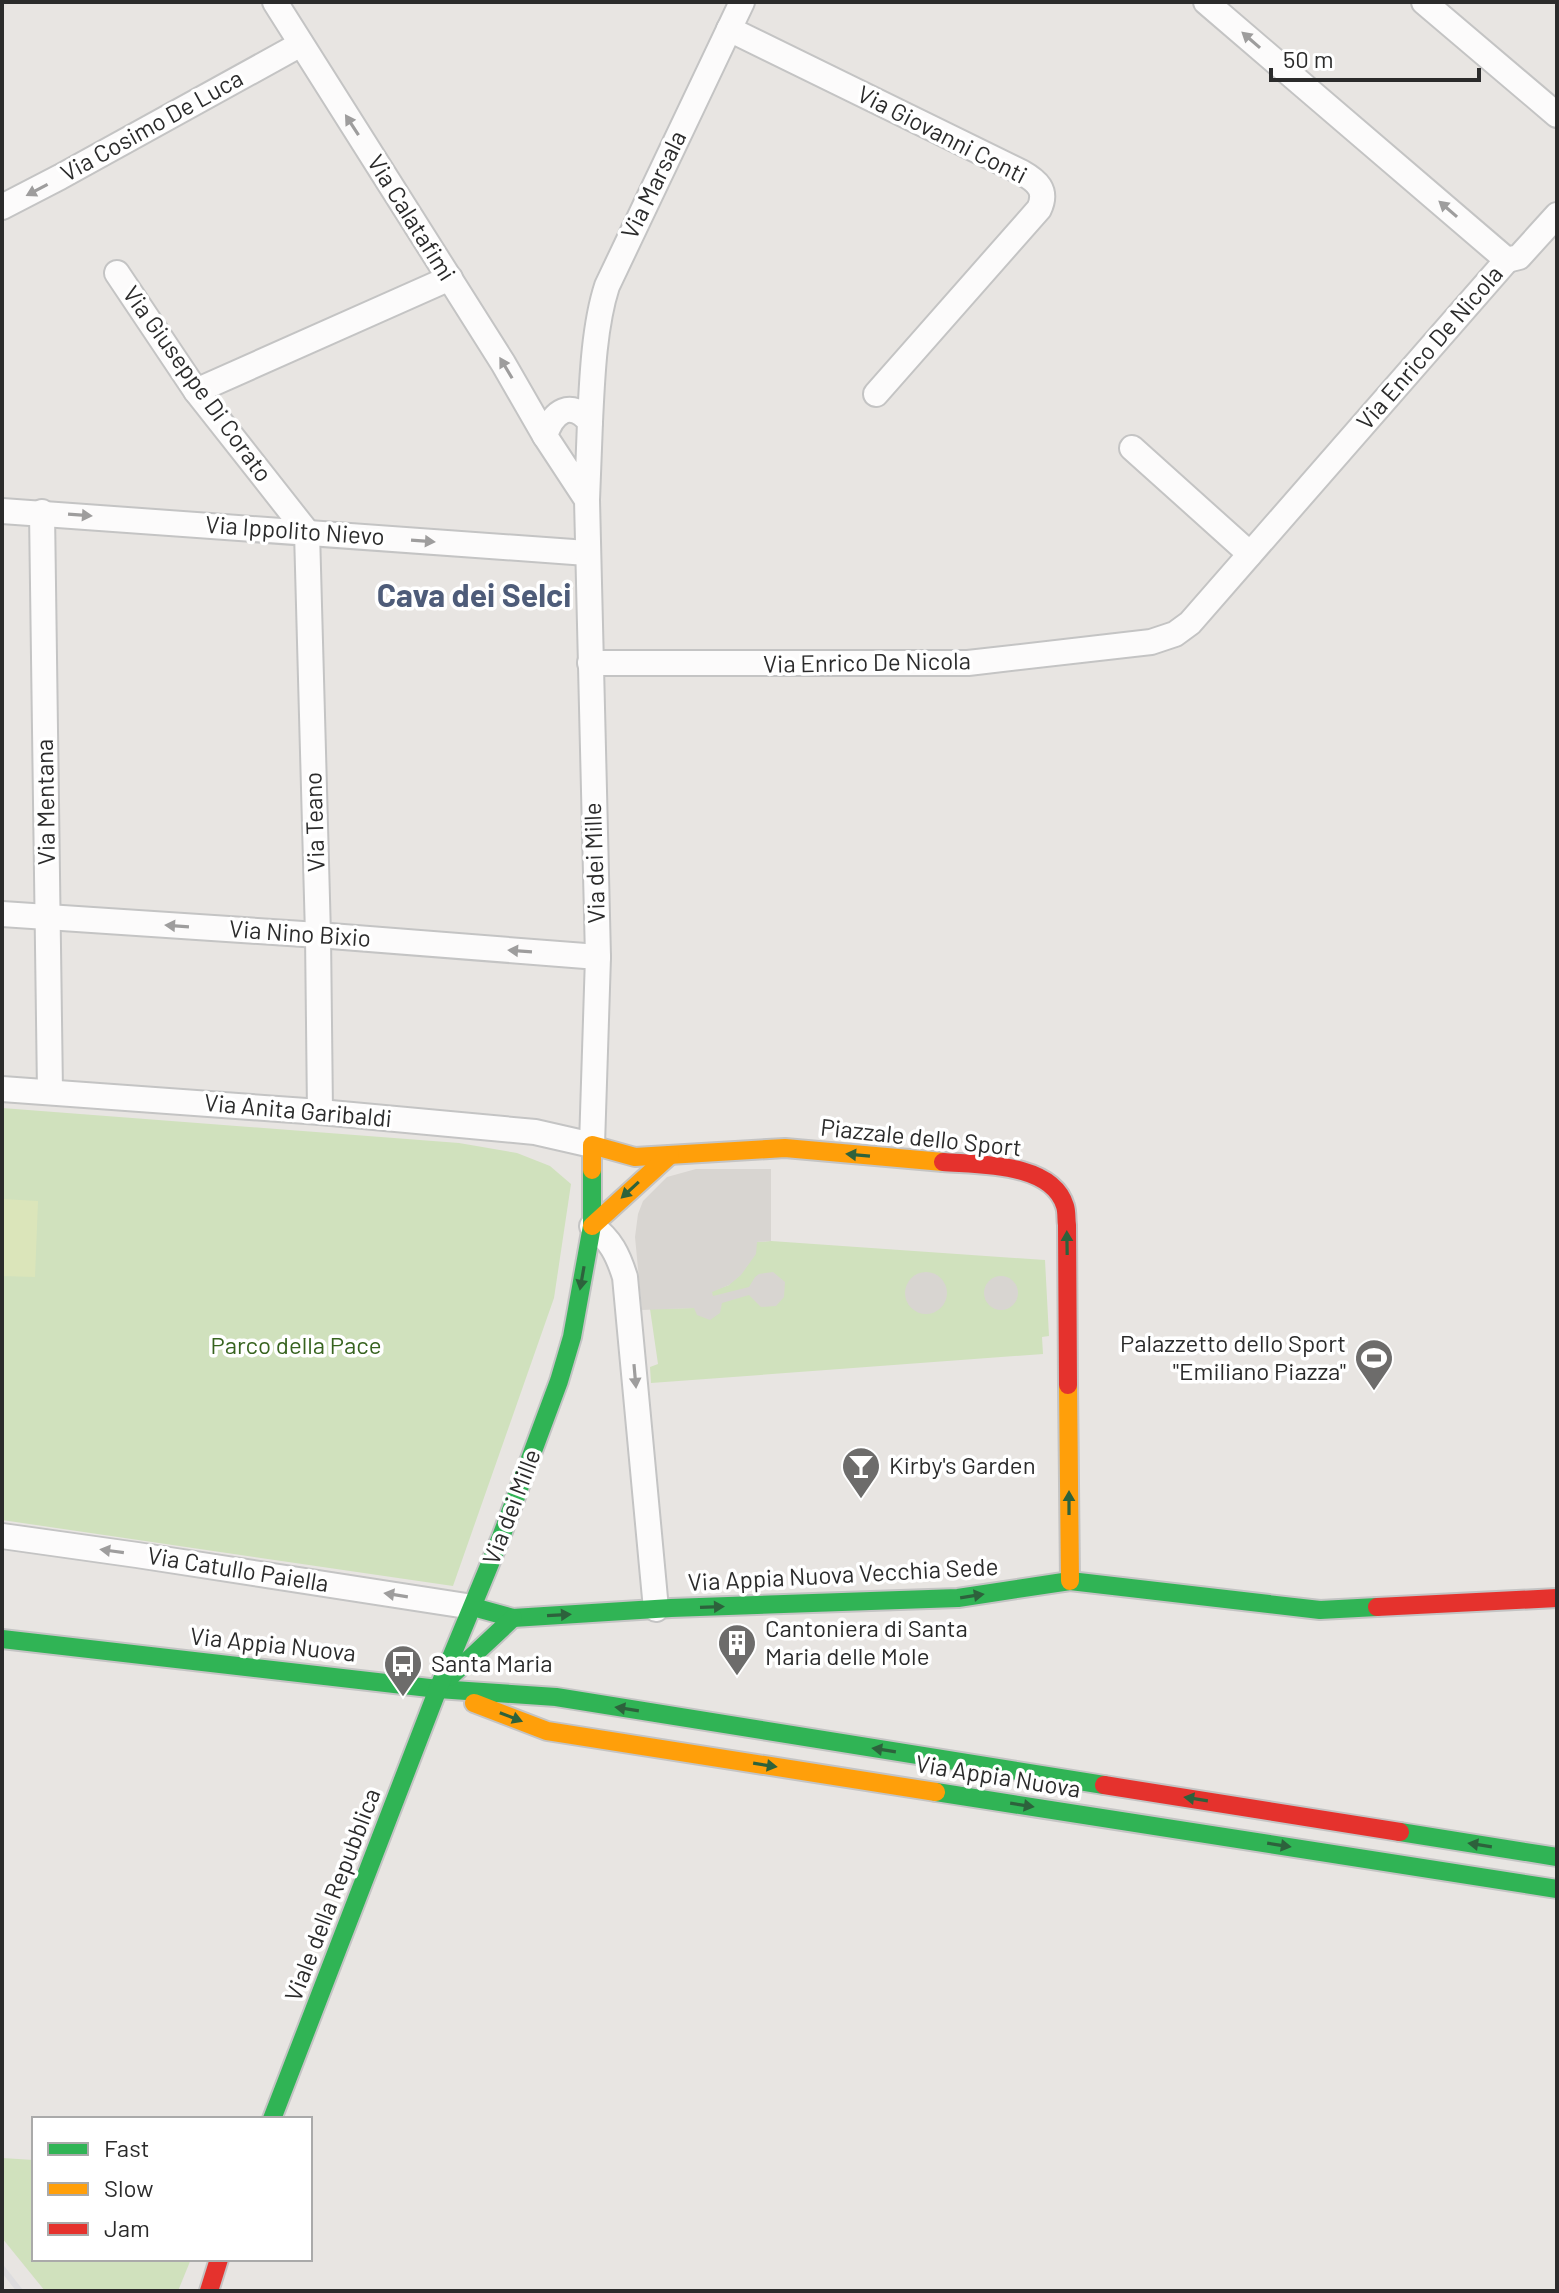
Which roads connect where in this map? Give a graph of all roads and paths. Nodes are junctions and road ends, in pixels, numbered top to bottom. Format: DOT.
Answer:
graph roads {
  1 [pos="275,2"];
  2 [pos="742,2"];
  3 [pos="1206,2"];
  4 [pos="1424,2"];
  5 [pos="729,29"];
  6 [pos="301,44"];
  7 [pos="1557,115"];
  8 [pos="2,207"];
  9 [pos="1557,215"];
  10 [pos="1507,260"];
  11 [pos="117,273"];
  12 [pos="450,278"];
  13 [pos="592,375"];
  14 [pos="196,391"];
  15 [pos="876,394"];
  16 [pos="564,410"];
  17 [pos="590,422"];
  18 [pos="545,436"];
  19 [pos="1132,448"];
  20 [pos="587,500"];
  21 [pos="2,511"];
  22 [pos="42,512"];
  23 [pos="307,532"];
  24 [pos="587,553"];
  25 [pos="1250,554"];
  26 [pos="590,663"];
  27 [pos="2,914"];
  28 [pos="48,917"];
  29 [pos="318,935"];
  30 [pos="598,957"];
  31 [pos="2,1089"];
  32 [pos="50,1092"];
  33 [pos="320,1112"];
  34 [pos="592,1145"];
  35 [pos="670,1155"];
  36 [pos="592,1226"];
  37 [pos="2,1536"];
  38 [pos="1070,1581"];
  39 [pos="1557,1598"];
  40 [pos="473,1607"];
  41 [pos="656,1609"];
  42 [pos="513,1618"];
  43 [pos="2,1628"];
  44 [pos="2,1639"];
  45 [pos="102,1650"];
  46 [pos="438,1689"];
  47 [pos="1557,1857"];
  48 [pos="1557,1889"];
  49 [pos="273,2117"];
  50 [pos="218,2261"];
  51 [pos="209,2291"];
  1 -- 6 [label="street, Via Calatafimi"];
  2 -- 5 [label="street, Via Marsala"];
  10 -- 3 [label="street, Via Enrico De Nicola, one-way"];
  4 -- 7 [label="street"];
  5 -- 13 [label="street, Via Marsala"];
  5 -- 15 [label="street, Via Giovanni Conti"];
  6 -- 8 [label="street, Via Cosimo De Luca, one-way"];
  12 -- 6 [label="street, Via Calatafimi, one-way"];
  9 -- 10 [label="street"];
  10 -- 25 [label="street, Via Enrico De Nicola"];
  11 -- 14 [label="street, Via Giuseppe Di Corato"];
  12 -- 14 [label="street"];
  18 -- 12 [label="street, Via Calatafimi, one-way"];
  13 -- 16 [label="street"];
  13 -- 17 [label="street, Via Marsala"];
  14 -- 23 [label="street, Via Giuseppe Di Corato"];
  16 -- 17 [label="street"];
  16 -- 18 [label="street"];
  17 -- 20 [label="street, Via dei Mille"];
  18 -- 20 [label="street"];
  19 -- 25 [label="street"];
  20 -- 24 [label="street, Via dei Mille"];
  21 -- 22 [label="street, Via Ippolito Nievo"];
  22 -- 23 [label="street, Via Ippolito Nievo, one-way"];
  22 -- 28 [label="street, Via Mentana"];
  23 -- 24 [label="street, Via Ippolito Nievo, one-way"];
  23 -- 29 [label="street, Via Teano"];
  24 -- 26 [label="street, Via dei Mille"];
  25 -- 26 [label="street, Via Enrico De Nicola"];
  26 -- 30 [label="street, Via dei Mille"];
  27 -- 28 [label="street, Via Nino Bixio"];
  29 -- 28 [label="street, Via Nino Bixio, one-way"];
  28 -- 32 [label="street, Via Mentana"];
  30 -- 29 [label="street, Via Nino Bixio, one-way"];
  29 -- 33 [label="street, Via Teano"];
  30 -- 34 [label="street, Via dei Mille"];
  31 -- 32 [label="street, Via Anita Garibaldi"];
  32 -- 33 [label="street, Via Anita Garibaldi"];
  33 -- 34 [label="street, Via Anita Garibaldi"];
  34 -- 35 [label="street, Piazzale dello Sport"];
  34 -- 36 [label="street, Via dei Mille"];
  35 -- 36 [label="street, one-way"];
  38 -- 35 [label="street, Piazzale dello Sport, one-way"];
  36 -- 40 [label="street, Via dei Mille, one-way"];
  36 -- 41 [label="street, one-way"];
  40 -- 37 [label="street, Via Catullo Paiella, one-way"];
  38 -- 39 [label="street, Via Appia Nuova Vecchia Sede"];
  41 -- 38 [label="street, Via Appia Nuova Vecchia Sede, one-way"];
  40 -- 42 [label="street, Via Appia Nuova Vecchia Sede"];
  40 -- 46 [label="street, Via dei Mille"];
  42 -- 41 [label="street, Via Appia Nuova Vecchia Sede, one-way"];
  42 -- 46 [label="street"];
  43 -- 45 [label="street, Via Appia Nuova"];
  44 -- 45 [label="street, Via Appia Nuova"];
  45 -- 46 [label="street, Via Appia Nuova"];
  47 -- 46 [label="street, Via Appia Nuova, one-way"];
  46 -- 48 [label="street, Via Appia Nuova, one-way"];
  46 -- 49 [label="street, Viale della Repubblica"];
  50 -- 51 [label="street"];
}
